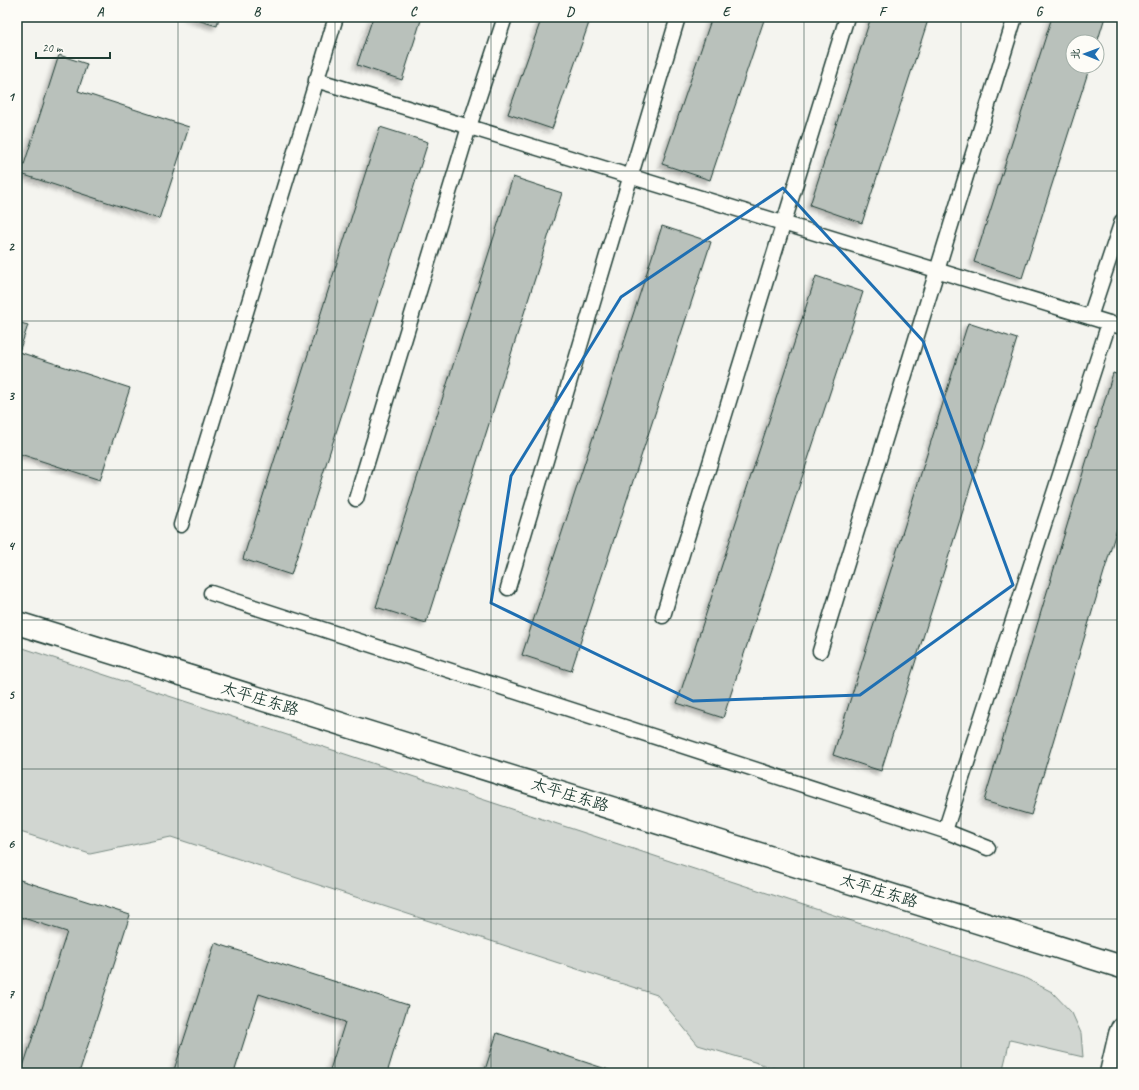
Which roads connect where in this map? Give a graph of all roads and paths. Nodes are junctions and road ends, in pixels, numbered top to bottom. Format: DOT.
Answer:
graph roads {
  1 [pos="336,17"];
  2 [pos="505,17"];
  3 [pos="678,17"];
  4 [pos="847,17"];
  5 [pos="1015,17"];
  6 [pos="316,80"];
  7 [pos="469,127"];
  8 [pos="630,176"];
  9 [pos="1122,221"];
  10 [pos="784,224"];
  11 [pos="938,271"];
  12 [pos="1090,317"];
  13 [pos="1116,325"];
  14 [pos="356,499"];
  15 [pos="181,525"];
  16 [pos="508,588"];
  17 [pos="211,593"];
  18 [pos="663,616"];
  19 [pos="17,623"];
  20 [pos="820,651"];
  21 [pos="945,831"];
  22 [pos="988,848"];
  23 [pos="1122,967"];
  24 [pos="1122,1029"];
  25 [pos="1111,1073"];
  1 -- 6 [label="lane"];
  2 -- 7 [label="lane"];
  3 -- 8 [label="lane"];
  4 -- 10 [label="lane"];
  5 -- 11 [label="lane"];
  6 -- 7 [label="lane"];
  6 -- 15 [label="lane"];
  7 -- 8 [label="lane"];
  7 -- 14 [label="lane"];
  8 -- 10 [label="lane"];
  8 -- 16 [label="lane"];
  9 -- 12 [label="lane"];
  10 -- 11 [label="lane"];
  10 -- 18 [label="lane"];
  11 -- 12 [label="lane"];
  11 -- 20 [label="lane"];
  12 -- 13 [label="lane"];
  13 -- 21 [label="lane"];
  17 -- 21 [label="lane"];
  19 -- 23 [label="street, 太平庄东路"];
  21 -- 22 [label="lane"];
  24 -- 25 [label="street"];
}
